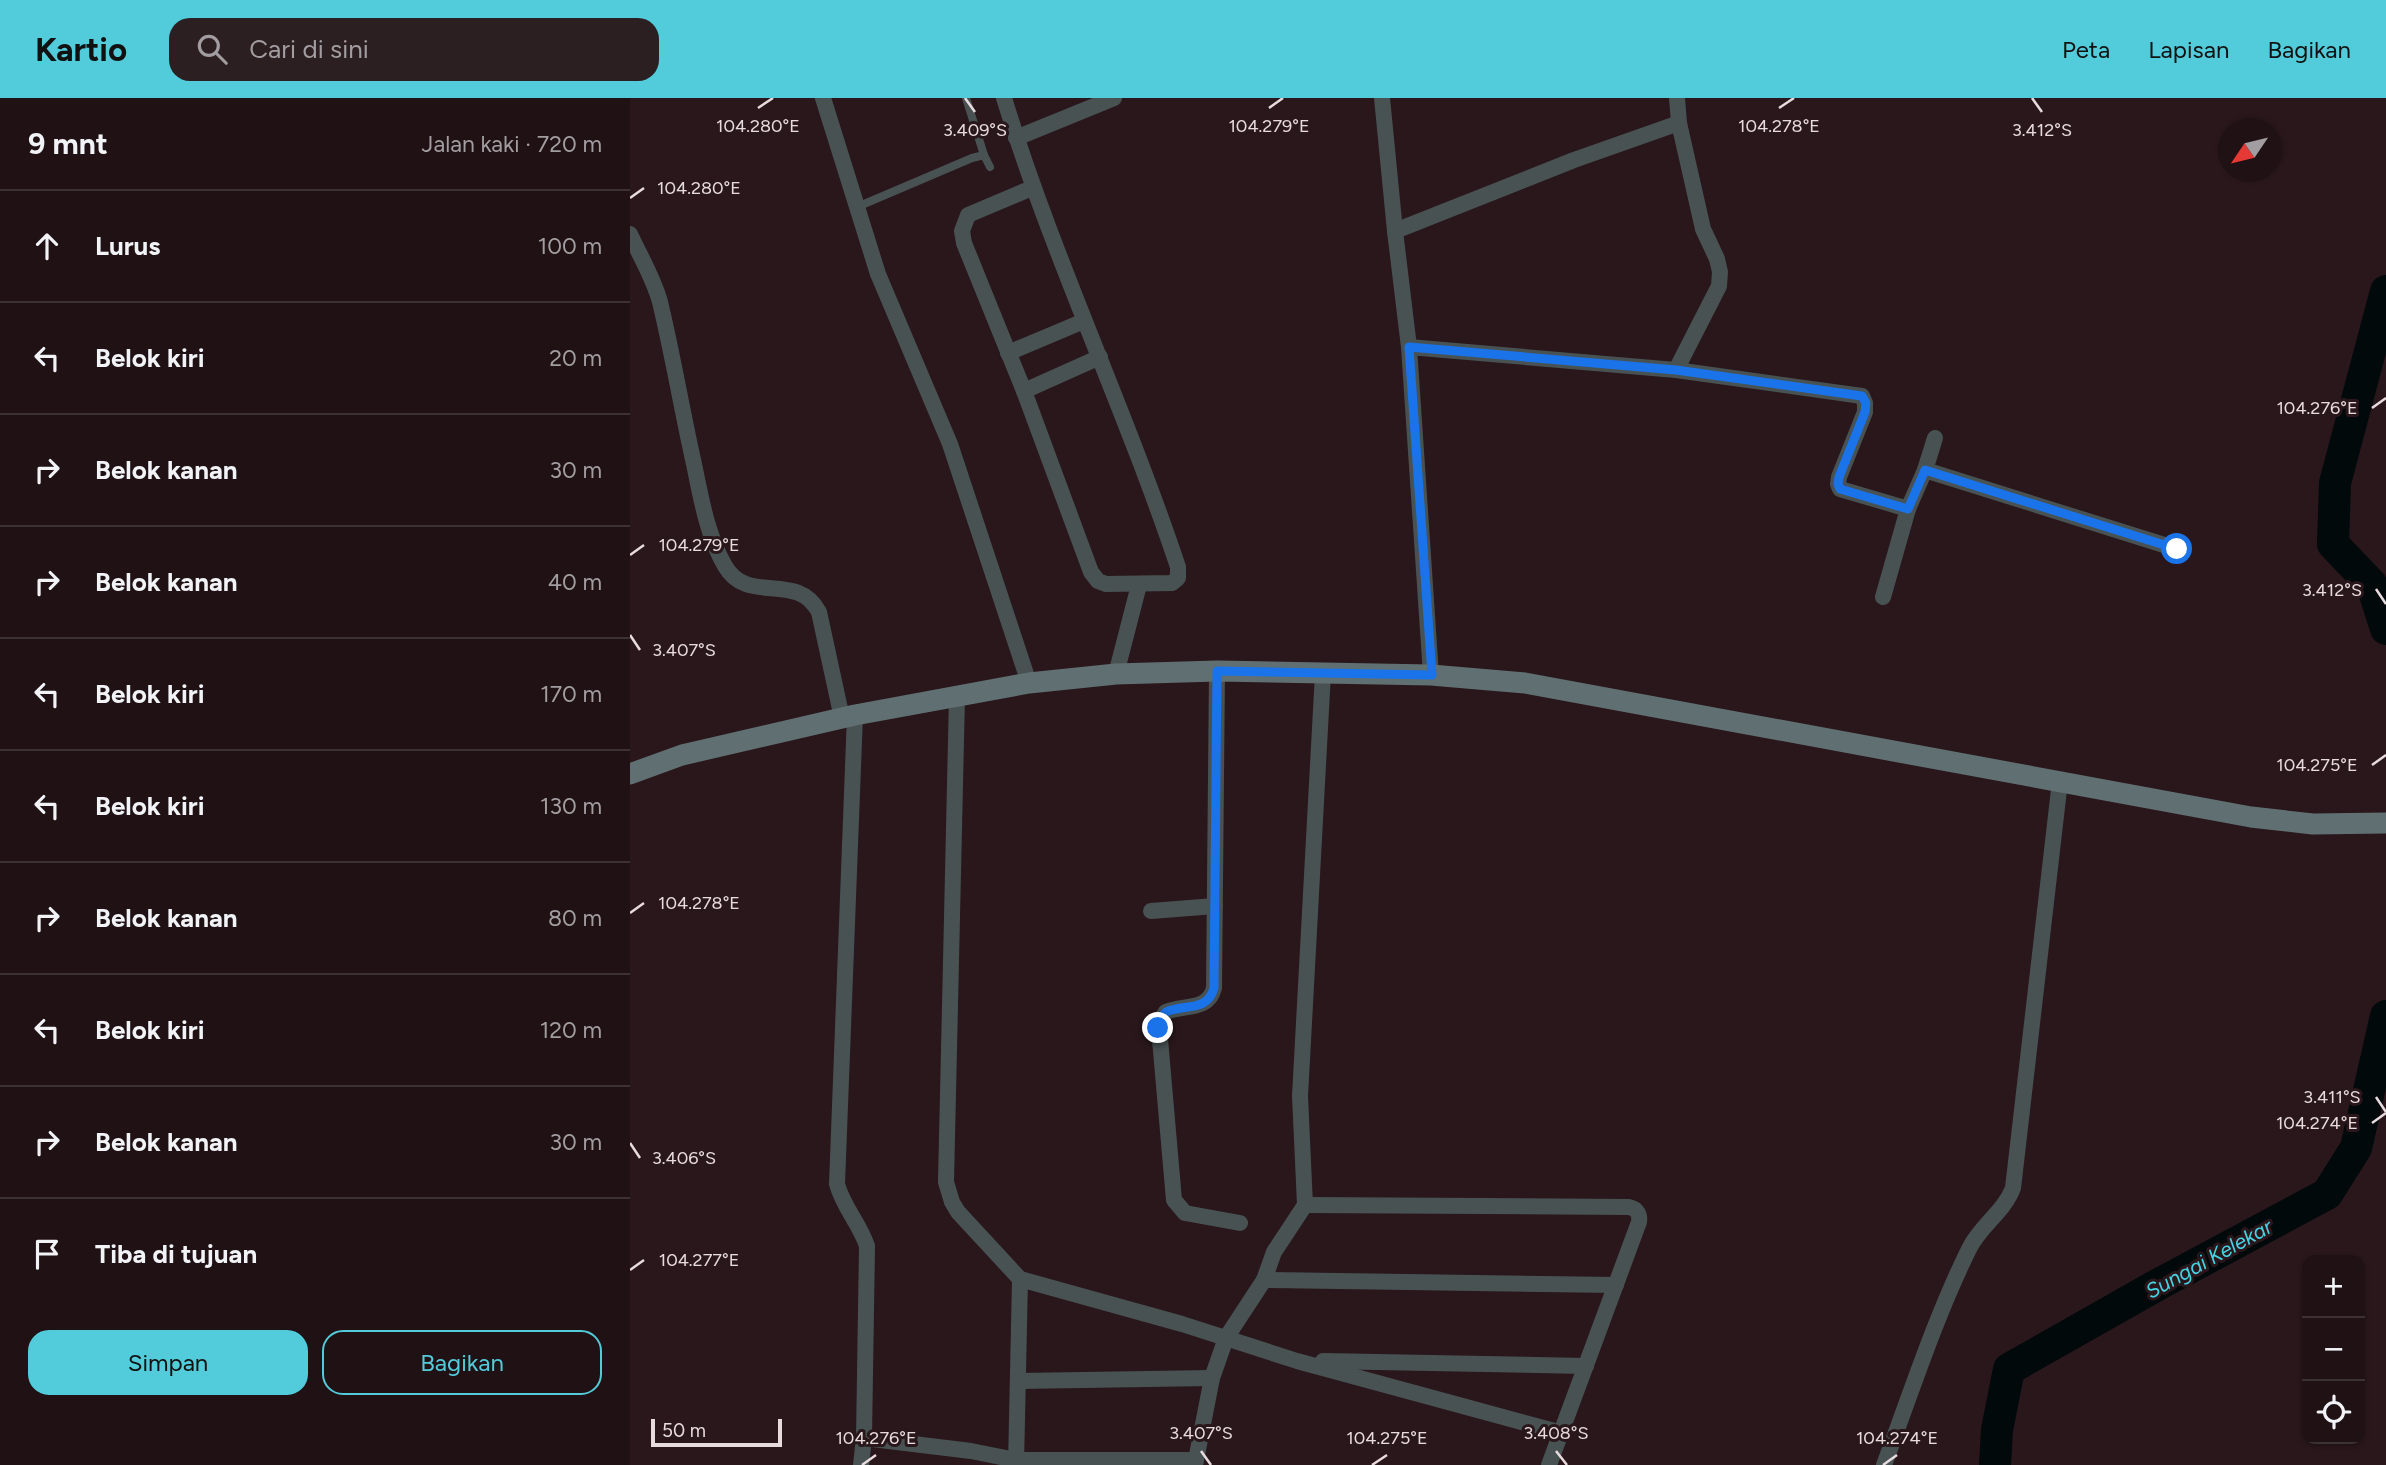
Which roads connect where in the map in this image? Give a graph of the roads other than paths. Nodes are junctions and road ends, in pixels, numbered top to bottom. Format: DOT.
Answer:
graph roads {
  1 [pos="823,98"];
  2 [pos="966,98"];
  3 [pos="1004,98"];
  4 [pos="1114,98"];
  5 [pos="1382,98"];
  6 [pos="1677,98"];
  7 [pos="1679,122"];
  8 [pos="1016,138"];
  9 [pos="984,155"];
  10 [pos="990,167"];
  11 [pos="1032,188"];
  12 [pos="857,207"];
  13 [pos="1395,230"];
  14 [pos="630,234"];
  15 [pos="1084,321"];
  16 [pos="1409,347"];
  17 [pos="1008,353"];
  18 [pos="1101,357"];
  19 [pos="1676,370"];
  20 [pos="1024,391"];
  21 [pos="1935,438"];
  22 [pos="1925,470"];
  23 [pos="1908,509"];
  24 [pos="2177,549"];
  25 [pos="1139,585"];
  26 [pos="1883,597"];
  27 [pos="1217,671"];
  28 [pos="1323,673"];
  29 [pos="1116,674"];
  30 [pos="1432,675"];
  31 [pos="1029,684"];
  32 [pos="957,696"];
  33 [pos="849,717"];
  34 [pos="630,774"];
  35 [pos="2060,781"];
  36 [pos="2384,824"];
  37 [pos="1215,906"];
  38 [pos="1151,911"];
  39 [pos="1305,1205"];
  40 [pos="1240,1223"];
  41 [pos="1020,1279"];
  42 [pos="1264,1280"];
  43 [pos="1616,1285"];
  44 [pos="1226,1338"];
  45 [pos="1297,1361"];
  46 [pos="1586,1367"];
  47 [pos="1212,1378"];
  48 [pos="1018,1381"];
  49 [pos="1562,1433"];
  50 [pos="864,1438"];
  51 [pos="1016,1462"];
  52 [pos="1196,1462"];
  53 [pos="861,1465"];
  54 [pos="1549,1465"];
  55 [pos="1884,1465"];
  1 -- 12 [label="street"];
  2 -- 9 [label="lane"];
  3 -- 8 [label="street"];
  4 -- 8 [label="street"];
  5 -- 13 [label="street"];
  6 -- 7 [label="street"];
  7 -- 13 [label="street"];
  7 -- 19 [label="street"];
  8 -- 11 [label="street"];
  9 -- 10 [label="lane"];
  9 -- 12 [label="lane"];
  11 -- 15 [label="street"];
  11 -- 17 [label="street"];
  12 -- 31 [label="street"];
  13 -- 16 [label="street"];
  14 -- 33 [label="street"];
  15 -- 17 [label="street"];
  15 -- 18 [label="street"];
  16 -- 19 [label="street"];
  16 -- 30 [label="street"];
  17 -- 20 [label="street"];
  18 -- 20 [label="street"];
  18 -- 25 [label="street"];
  19 -- 23 [label="street"];
  20 -- 25 [label="street"];
  21 -- 22 [label="street"];
  22 -- 23 [label="street"];
  22 -- 24 [label="street"];
  23 -- 26 [label="street"];
  25 -- 29 [label="street"];
  27 -- 28 [label="street"];
  27 -- 29 [label="street"];
  27 -- 37 [label="street"];
  28 -- 30 [label="street"];
  28 -- 39 [label="street"];
  29 -- 31 [label="street"];
  30 -- 35 [label="street"];
  31 -- 32 [label="street"];
  32 -- 33 [label="street"];
  32 -- 41 [label="street"];
  33 -- 34 [label="street"];
  33 -- 50 [label="street"];
  35 -- 36 [label="street"];
  35 -- 55 [label="street"];
  37 -- 38 [label="street"];
  37 -- 40 [label="street"];
  39 -- 42 [label="street"];
  39 -- 43 [label="street"];
  41 -- 44 [label="street"];
  41 -- 48 [label="street"];
  42 -- 43 [label="street"];
  42 -- 44 [label="street"];
  43 -- 46 [label="street"];
  44 -- 45 [label="street"];
  44 -- 47 [label="street"];
  45 -- 46 [label="street"];
  45 -- 49 [label="street"];
  46 -- 49 [label="street"];
  47 -- 48 [label="street"];
  47 -- 52 [label="street"];
  48 -- 51 [label="street"];
  49 -- 54 [label="street"];
  50 -- 51 [label="street"];
  50 -- 53 [label="street"];
  51 -- 52 [label="street"];
}
